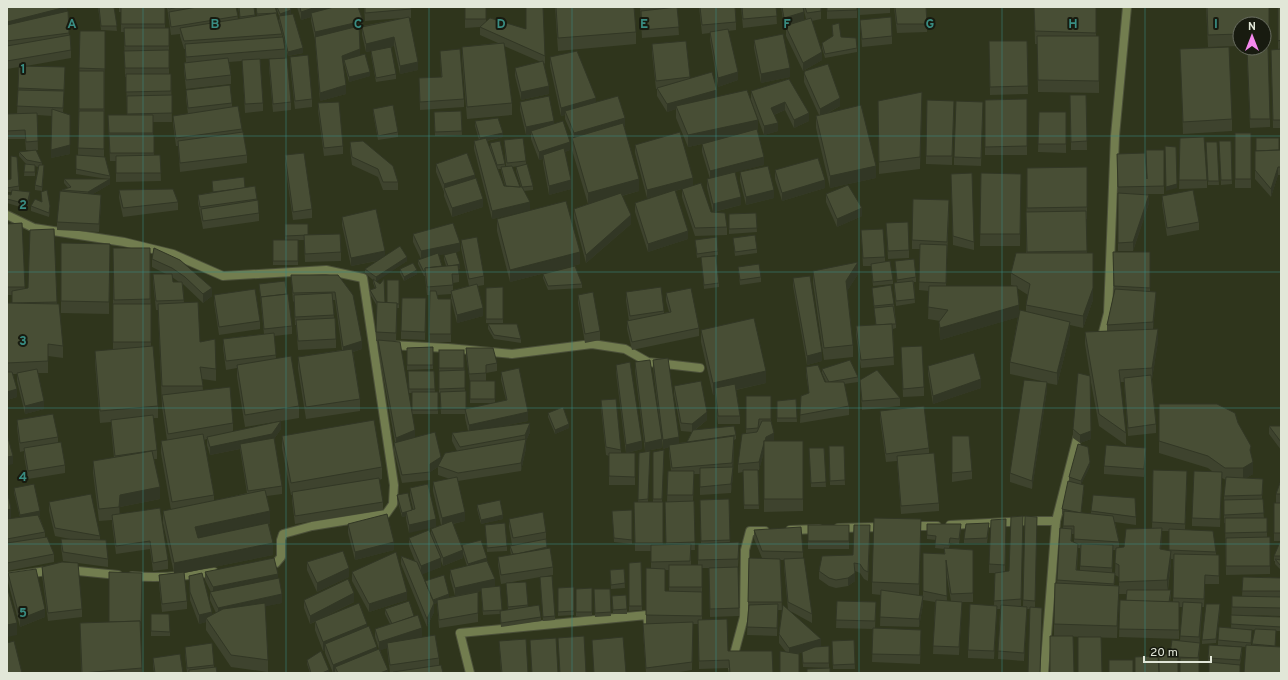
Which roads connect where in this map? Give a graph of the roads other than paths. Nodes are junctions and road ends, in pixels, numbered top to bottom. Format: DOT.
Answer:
graph roads {
  1 [pos="1127,7"];
  2 [pos="7,215"];
  3 [pos="373,344"];
  4 [pos="1099,349"];
  5 [pos="700,368"];
  6 [pos="1081,422"];
  7 [pos="1056,521"];
  8 [pos="253,566"];
  9 [pos="223,571"];
  10 [pos="7,578"];
  11 [pos="649,629"];
  12 [pos="470,673"];
  13 [pos="734,673"];
  14 [pos="1044,673"];
  1 -- 4 [label="street"];
  2 -- 3 [label="street"];
  3 -- 5 [label="street"];
  3 -- 8 [label="street"];
  6 -- 7 [label="street"];
  7 -- 13 [label="street"];
  7 -- 14 [label="street"];
  9 -- 10 [label="street"];
  11 -- 12 [label="street"];
}
